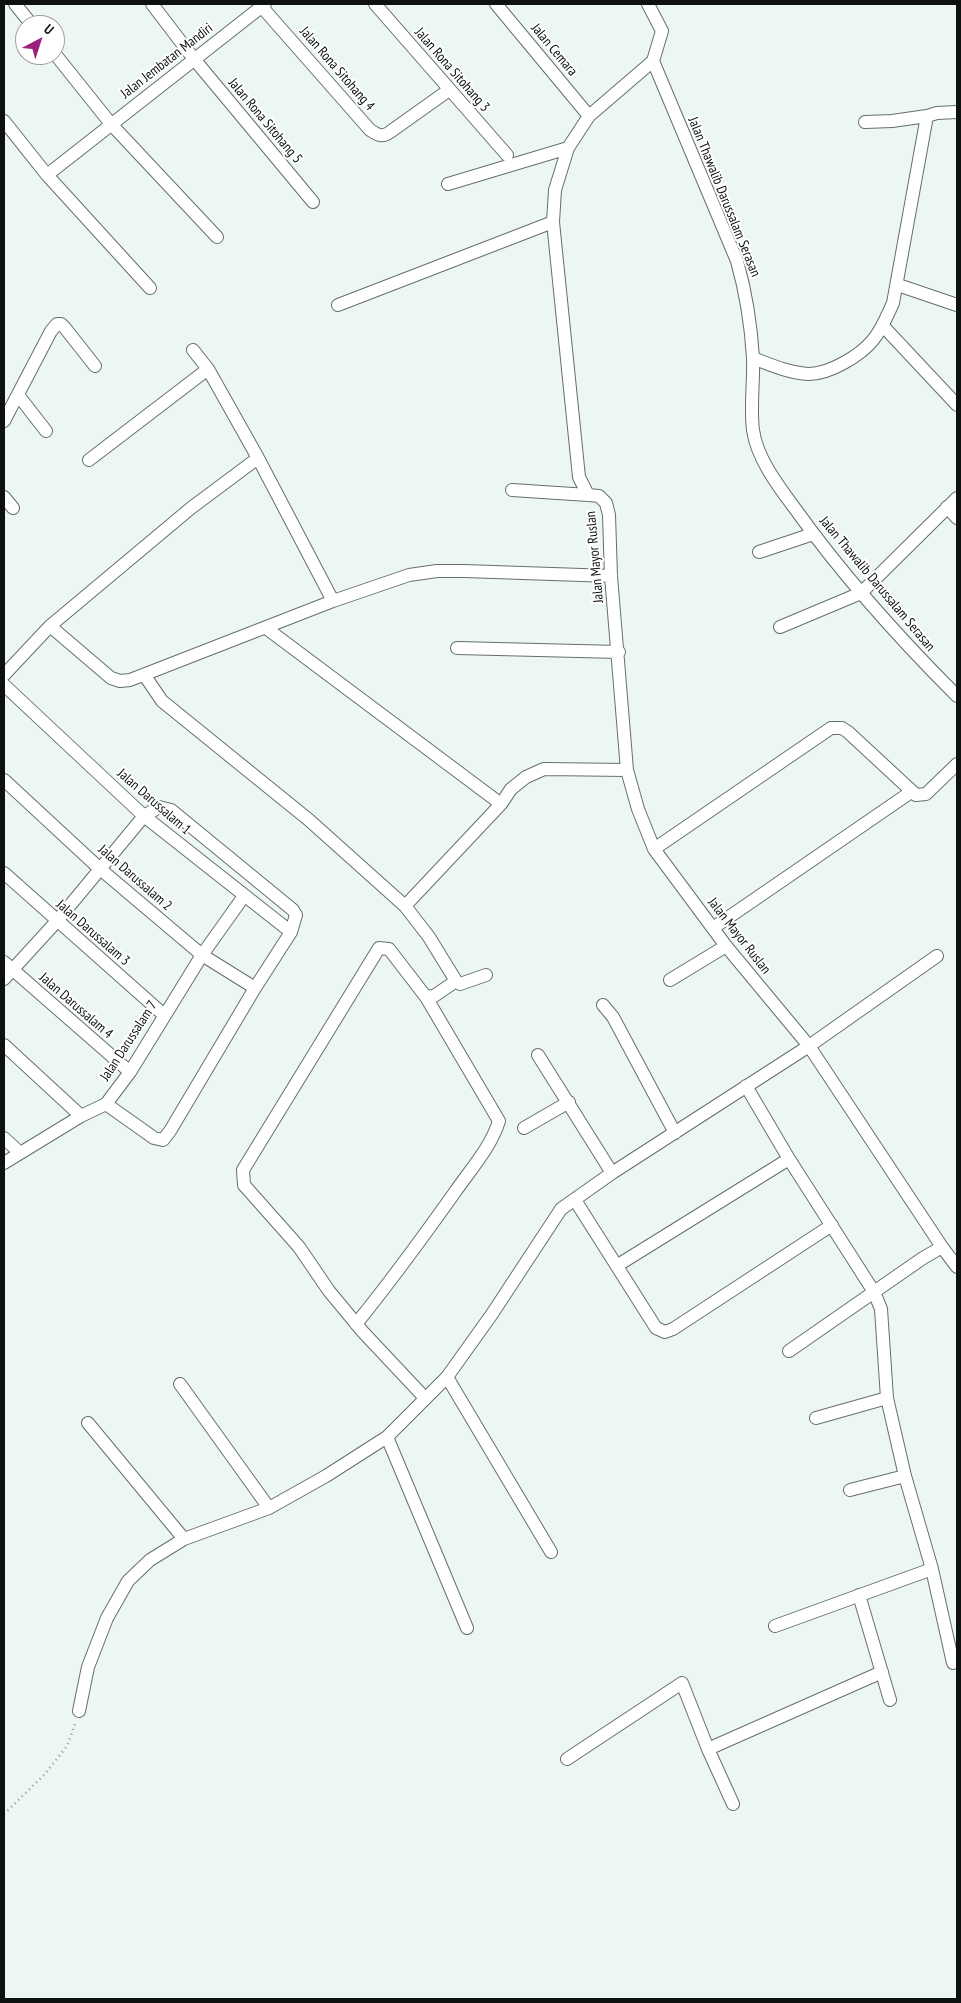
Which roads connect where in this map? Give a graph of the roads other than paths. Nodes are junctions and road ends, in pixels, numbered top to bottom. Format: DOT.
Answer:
graph roads {
  1 [pos="15,4"];
  2 [pos="152,4"];
  3 [pos="375,4"];
  4 [pos="496,4"];
  5 [pos="648,4"];
  6 [pos="263,5"];
  7 [pos="24,15"];
  8 [pos="194,59"];
  9 [pos="652,61"];
  10 [pos="64,65"];
  11 [pos="449,90"];
  12 [pos="957,112"];
  13 [pos="589,116"];
  14 [pos="927,116"];
  15 [pos="4,121"];
  16 [pos="865,122"];
  17 [pos="111,124"];
  18 [pos="568,148"];
  19 [pos="506,155"];
  20 [pos="47,175"];
  21 [pos="448,184"];
  22 [pos="313,202"];
  23 [pos="553,222"];
  24 [pos="217,237"];
  25 [pos="898,285"];
  26 [pos="150,288"];
  27 [pos="338,305"];
  28 [pos="957,305"];
  29 [pos="883,326"];
  30 [pos="193,350"];
  31 [pos="753,358"];
  32 [pos="95,366"];
  33 [pos="208,369"];
  34 [pos="18,395"];
  35 [pos="957,404"];
  36 [pos="4,421"];
  37 [pos="46,431"];
  38 [pos="258,458"];
  39 [pos="89,460"];
  40 [pos="512,490"];
  41 [pos="588,495"];
  42 [pos="4,497"];
  43 [pos="957,498"];
  44 [pos="947,507"];
  45 [pos="13,508"];
  46 [pos="957,518"];
  47 [pos="813,534"];
  48 [pos="759,552"];
  49 [pos="612,576"];
  50 [pos="861,593"];
  51 [pos="333,602"];
  52 [pos="50,626"];
  53 [pos="780,627"];
  54 [pos="266,628"];
  55 [pos="457,648"];
  56 [pos="619,652"];
  57 [pos="4,675"];
  58 [pos="145,676"];
  59 [pos="4,685"];
  60 [pos="957,696"];
  61 [pos="957,764"];
  62 [pos="627,770"];
  63 [pos="4,780"];
  64 [pos="911,792"];
  65 [pos="501,804"];
  66 [pos="144,816"];
  67 [pos="654,849"];
  68 [pos="99,868"];
  69 [pos="4,873"];
  70 [pos="244,896"];
  71 [pos="404,906"];
  72 [pos="57,921"];
  73 [pos="713,928"];
  74 [pos="291,932"];
  75 [pos="726,946"];
  76 [pos="202,955"];
  77 [pos="937,956"];
  78 [pos="6,970"];
  79 [pos="486,975"];
  80 [pos="670,980"];
  81 [pos="456,981"];
  82 [pos="255,988"];
  83 [pos="426,997"];
  84 [pos="603,1005"];
  85 [pos="164,1015"];
  86 [pos="4,1046"];
  87 [pos="809,1046"];
  88 [pos="538,1055"];
  89 [pos="130,1072"];
  90 [pos="746,1086"];
  91 [pos="568,1102"];
  92 [pos="106,1104"];
  93 [pos="80,1116"];
  94 [pos="524,1128"];
  95 [pos="675,1133"];
  96 [pos="4,1138"];
  97 [pos="20,1152"];
  98 [pos="789,1159"];
  99 [pos="4,1163"];
  100 [pos="612,1174"];
  101 [pos="575,1200"];
  102 [pos="832,1225"];
  103 [pos="942,1247"];
  104 [pos="618,1265"];
  105 [pos="957,1267"];
  106 [pos="874,1292"];
  107 [pos="356,1324"];
  108 [pos="790,1351"];
  109 [pos="446,1377"];
  110 [pos="180,1384"];
  111 [pos="425,1398"];
  112 [pos="888,1398"];
  113 [pos="816,1418"];
  114 [pos="88,1423"];
  115 [pos="387,1437"];
  116 [pos="905,1476"];
  117 [pos="850,1490"];
  118 [pos="269,1508"];
  119 [pos="184,1539"];
  120 [pos="551,1552"];
  121 [pos="932,1569"];
  122 [pos="860,1595"];
  123 [pos="775,1626"];
  124 [pos="467,1628"];
  125 [pos="952,1663"];
  126 [pos="882,1672"];
  127 [pos="890,1700"];
  128 [pos="79,1711"];
  129 [pos="708,1749"];
  130 [pos="567,1759"];
  131 [pos="733,1804"];
  1 -- 7 [label="street"];
  2 -- 8 [label="street, Jalan Rona Sitohang 5"];
  3 -- 11 [label="street, Jalan Rona Sitohang 3"];
  4 -- 13 [label="street, Jalan Cemara"];
  5 -- 9 [label="street"];
  6 -- 8 [label="street, Jalan Jembatan Mandiri"];
  6 -- 11 [label="street, Jalan Rona Sitohang 4"];
  8 -- 17 [label="street, Jalan Jembatan Mandiri"];
  8 -- 22 [label="street, Jalan Rona Sitohang 5"];
  9 -- 13 [label="street, Jalan Mayor Ruslan"];
  9 -- 31 [label="street, Jalan Thawalib Darussalam Serasan"];
  10 -- 17 [label="street"];
  11 -- 19 [label="street, Jalan Rona Sitohang 3"];
  12 -- 14 [label="street"];
  13 -- 18 [label="street, Jalan Mayor Ruslan"];
  14 -- 16 [label="street"];
  14 -- 25 [label="street"];
  15 -- 20 [label="street"];
  17 -- 20 [label="street, Jalan Jembatan Mandiri"];
  17 -- 24 [label="street"];
  18 -- 21 [label="street"];
  18 -- 23 [label="street, Jalan Mayor Ruslan"];
  20 -- 26 [label="street"];
  23 -- 27 [label="street"];
  23 -- 41 [label="street, Jalan Mayor Ruslan"];
  25 -- 28 [label="street"];
  25 -- 29 [label="street"];
  29 -- 31 [label="street"];
  29 -- 35 [label="street"];
  30 -- 33 [label="street"];
  31 -- 47 [label="street, Jalan Thawalib Darussalam Serasan"];
  32 -- 34 [label="street"];
  33 -- 38 [label="street"];
  33 -- 39 [label="street"];
  34 -- 36 [label="street"];
  34 -- 37 [label="street"];
  38 -- 51 [label="street"];
  38 -- 52 [label="street"];
  40 -- 41 [label="street"];
  41 -- 49 [label="street, Jalan Mayor Ruslan"];
  42 -- 45 [label="street"];
  43 -- 44 [label="street"];
  44 -- 46 [label="street"];
  44 -- 50 [label="street"];
  47 -- 48 [label="street"];
  47 -- 50 [label="street, Jalan Thawalib Darussalam Serasan"];
  49 -- 51 [label="street"];
  49 -- 56 [label="street, Jalan Mayor Ruslan"];
  50 -- 53 [label="street"];
  50 -- 60 [label="street, Jalan Thawalib Darussalam Serasan"];
  51 -- 54 [label="street"];
  52 -- 57 [label="street"];
  52 -- 58 [label="street"];
  54 -- 58 [label="street"];
  54 -- 65 [label="street"];
  55 -- 56 [label="street"];
  56 -- 62 [label="street, Jalan Mayor Ruslan"];
  58 -- 71 [label="street"];
  59 -- 66 [label="street, Jalan Darussalam 1"];
  61 -- 64 [label="street"];
  62 -- 65 [label="street"];
  62 -- 67 [label="street, Jalan Mayor Ruslan"];
  63 -- 68 [label="street, Jalan Darussalam 2"];
  64 -- 67 [label="street"];
  64 -- 73 [label="street"];
  65 -- 71 [label="street"];
  66 -- 68 [label="street"];
  66 -- 70 [label="street, Jalan Darussalam 1"];
  66 -- 74 [label="street"];
  67 -- 73 [label="street, Jalan Mayor Ruslan"];
  68 -- 72 [label="street"];
  68 -- 76 [label="street, Jalan Darussalam 2"];
  69 -- 72 [label="street, Jalan Darussalam 3"];
  70 -- 74 [label="street, Jalan Darussalam 1"];
  70 -- 76 [label="street, Jalan Darussalam 7"];
  71 -- 81 [label="street"];
  72 -- 78 [label="street"];
  72 -- 85 [label="street, Jalan Darussalam 3"];
  73 -- 75 [label="street, Jalan Mayor Ruslan"];
  74 -- 82 [label="street"];
  75 -- 80 [label="street"];
  75 -- 87 [label="street, Jalan Mayor Ruslan"];
  76 -- 82 [label="street, Jalan Darussalam 2"];
  76 -- 85 [label="street, Jalan Darussalam 7"];
  77 -- 87 [label="street"];
  78 -- 89 [label="street, Jalan Darussalam 4"];
  79 -- 81 [label="street"];
  81 -- 83 [label="street"];
  82 -- 92 [label="street"];
  83 -- 107 [label="street"];
  83 -- 107 [label="street"];
  84 -- 95 [label="street"];
  85 -- 89 [label="street, Jalan Darussalam 7"];
  86 -- 93 [label="street"];
  87 -- 90 [label="street"];
  87 -- 103 [label="street, Jalan Mayor Ruslan"];
  88 -- 91 [label="street"];
  89 -- 92 [label="street, Jalan Darussalam 7"];
  90 -- 95 [label="street"];
  90 -- 98 [label="street"];
  91 -- 94 [label="street"];
  91 -- 100 [label="street"];
  92 -- 93 [label="street, Jalan Darussalam 7"];
  93 -- 97 [label="street, Jalan Darussalam 7"];
  95 -- 100 [label="street"];
  96 -- 97 [label="street"];
  97 -- 99 [label="street, Jalan Darussalam 7"];
  98 -- 102 [label="street"];
  98 -- 104 [label="street"];
  100 -- 101 [label="street"];
  101 -- 104 [label="street"];
  101 -- 109 [label="street"];
  102 -- 104 [label="street"];
  102 -- 106 [label="street"];
  103 -- 105 [label="street, Jalan Mayor Ruslan"];
  103 -- 106 [label="street"];
  106 -- 108 [label="street"];
  106 -- 112 [label="street"];
  107 -- 111 [label="street"];
  109 -- 111 [label="street"];
  109 -- 120 [label="street"];
  110 -- 118 [label="street"];
  111 -- 115 [label="street"];
  112 -- 113 [label="street"];
  112 -- 116 [label="street"];
  114 -- 119 [label="street"];
  115 -- 118 [label="street"];
  115 -- 124 [label="street"];
  116 -- 117 [label="street"];
  116 -- 121 [label="street"];
  118 -- 119 [label="street"];
  119 -- 128 [label="street"];
  121 -- 122 [label="street"];
  121 -- 125 [label="street"];
  122 -- 123 [label="street"];
  122 -- 126 [label="street"];
  126 -- 127 [label="street"];
  126 -- 129 [label="street"];
  129 -- 130 [label="street"];
  129 -- 131 [label="street"];
}
